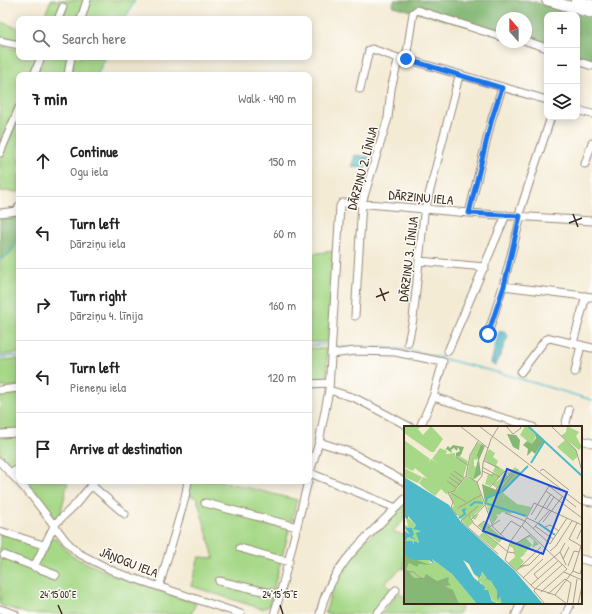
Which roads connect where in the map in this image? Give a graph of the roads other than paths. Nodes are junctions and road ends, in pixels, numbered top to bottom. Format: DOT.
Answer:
graph roads {
  1 [pos="87,0"];
  2 [pos="547,0"];
  3 [pos="576,0"];
  4 [pos="592,5"];
  5 [pos="64,7"];
  6 [pos="592,13"];
  7 [pos="60,16"];
  8 [pos="82,16"];
  9 [pos="496,34"];
  10 [pos="0,41"];
  11 [pos="532,43"];
  12 [pos="16,44"];
  13 [pos="544,47"];
  14 [pos="403,59"];
  15 [pos="40,60"];
  16 [pos="70,60"];
  17 [pos="580,62"];
  18 [pos="592,66"];
  19 [pos="35,72"];
  20 [pos="68,72"];
  21 [pos="459,76"];
  22 [pos="360,88"];
  23 [pos="502,88"];
  24 [pos="544,99"];
  25 [pos="580,111"];
  26 [pos="592,114"];
  27 [pos="16,115"];
  28 [pos="550,120"];
  29 [pos="592,143"];
  30 [pos="0,153"];
  31 [pos="585,164"];
  32 [pos="362,203"];
  33 [pos="16,209"];
  34 [pos="426,209"];
  35 [pos="0,213"];
  36 [pos="469,213"];
  37 [pos="506,215"];
  38 [pos="520,216"];
  39 [pos="592,221"];
  40 [pos="419,261"];
  41 [pos="485,267"];
  42 [pos="504,286"];
  43 [pos="589,296"];
  44 [pos="354,316"];
  45 [pos="488,334"];
  46 [pos="408,343"];
  47 [pos="573,343"];
  48 [pos="581,345"];
  49 [pos="592,348"];
  50 [pos="448,350"];
  51 [pos="331,354"];
  52 [pos="521,372"];
  53 [pos="575,372"];
  54 [pos="312,384"];
  55 [pos="329,387"];
  56 [pos="16,388"];
  57 [pos="0,390"];
  58 [pos="433,397"];
  59 [pos="569,410"];
  60 [pos="408,426"];
  61 [pos="420,426"];
  62 [pos="530,426"];
  63 [pos="564,426"];
  64 [pos="16,433"];
  65 [pos="0,434"];
  66 [pos="582,440"];
  67 [pos="320,442"];
  68 [pos="592,443"];
  69 [pos="312,454"];
  70 [pos="0,462"];
  71 [pos="16,470"];
  72 [pos="10,472"];
  73 [pos="312,476"];
  74 [pos="16,479"];
  75 [pos="404,481"];
  76 [pos="20,484"];
  77 [pos="92,484"];
  78 [pos="94,484"];
  79 [pos="187,484"];
  80 [pos="307,484"];
  81 [pos="404,500"];
  82 [pos="582,500"];
  83 [pos="592,502"];
  84 [pos="205,503"];
  85 [pos="396,508"];
  86 [pos="125,514"];
  87 [pos="55,524"];
  88 [pos="297,527"];
  89 [pos="0,531"];
  90 [pos="43,545"];
  91 [pos="240,548"];
  92 [pos="4,555"];
  93 [pos="582,559"];
  94 [pos="289,562"];
  95 [pos="592,562"];
  96 [pos="34,567"];
  97 [pos="56,576"];
  98 [pos="219,582"];
  99 [pos="159,587"];
  100 [pos="396,590"];
  101 [pos="280,595"];
  102 [pos="521,604"];
  103 [pos="571,604"];
  104 [pos="3,611"];
  105 [pos="15,614"];
  106 [pos="242,614"];
  107 [pos="274,614"];
  108 [pos="320,614"];
  109 [pos="377,614"];
  110 [pos="516,614"];
  111 [pos="566,614"];
  1 -- 8 [label="street"];
  2 -- 6 [label="highway"];
  3 -- 4 [label="highway"];
  5 -- 7 [label="street"];
  9 -- 14 [label="street, DĀRZIŅU 2. LĪNIJA"];
  10 -- 12 [label="street"];
  11 -- 13 [label="street"];
  14 -- 21 [label="street"];
  14 -- 22 [label="street"];
  14 -- 32 [label="street, DĀRZIŅU 2. LĪNIJA"];
  15 -- 19 [label="street"];
  16 -- 20 [label="street"];
  17 -- 18 [label="street"];
  21 -- 23 [label="street"];
  21 -- 34 [label="street, DĀRZIŅU 3. LĪNIJA"];
  23 -- 24 [label="street"];
  23 -- 36 [label="street"];
  25 -- 26 [label="street"];
  27 -- 30 [label="street"];
  28 -- 38 [label="street"];
  29 -- 31 [label="street"];
  32 -- 34 [label="street, DĀRZIŅU IELA"];
  32 -- 44 [label="street, DĀRZIŅU 2. LĪNIJA"];
  32 -- 51 [label="street, DĀRZIŅU IELA"];
  33 -- 35 [label="street"];
  34 -- 36 [label="street, DĀRZIŅU IELA"];
  34 -- 40 [label="street, DĀRZIŅU 3. LĪNIJA"];
  36 -- 37 [label="street, DĀRZIŅU IELA"];
  37 -- 38 [label="street, DĀRZIŅU IELA"];
  37 -- 41 [label="street"];
  38 -- 39 [label="street, DĀRZIŅU IELA"];
  38 -- 42 [label="street"];
  40 -- 41 [label="street"];
  40 -- 46 [label="street, DĀRZIŅU 3. LĪNIJA"];
  41 -- 50 [label="street"];
  42 -- 43 [label="street"];
  42 -- 45 [label="street"];
  43 -- 47 [label="street"];
  47 -- 48 [label="street"];
  47 -- 52 [label="street"];
  48 -- 49 [label="street"];
  48 -- 53 [label="street"];
  51 -- 55 [label="street"];
  51 -- 58 [label="street"];
  54 -- 55 [label="street"];
  55 -- 60 [label="street"];
  55 -- 67 [label="street"];
  56 -- 57 [label="street"];
  58 -- 61 [label="street"];
  58 -- 62 [label="street"];
  59 -- 63 [label="street"];
  64 -- 65 [label="street"];
  66 -- 68 [label="street"];
  67 -- 69 [label="street"];
  67 -- 75 [label="street"];
  70 -- 72 [label="street, JĀŅOGU IELA"];
  71 -- 72 [label="street"];
  72 -- 74 [label="street, JĀŅOGU IELA"];
  73 -- 85 [label="street"];
  76 -- 87 [label="street, JĀŅOGU IELA"];
  77 -- 87 [label="street"];
  78 -- 86 [label="street"];
  79 -- 99 [label="street"];
  80 -- 88 [label="street"];
  81 -- 85 [label="street"];
  82 -- 83 [label="street"];
  84 -- 88 [label="street"];
  85 -- 108 [label="street"];
  87 -- 90 [label="street"];
  87 -- 99 [label="street, JĀŅOGU IELA"];
  88 -- 94 [label="street"];
  89 -- 90 [label="street"];
  90 -- 96 [label="street"];
  91 -- 94 [label="street"];
  92 -- 96 [label="street"];
  93 -- 95 [label="street"];
  94 -- 101 [label="street"];
  96 -- 97 [label="street"];
  98 -- 101 [label="street"];
  99 -- 106 [label="street, JĀŅOGU IELA"];
  100 -- 109 [label="street"];
  101 -- 107 [label="street"];
  102 -- 110 [label="street"];
  103 -- 111 [label="street"];
  104 -- 105 [label="street"];
}
